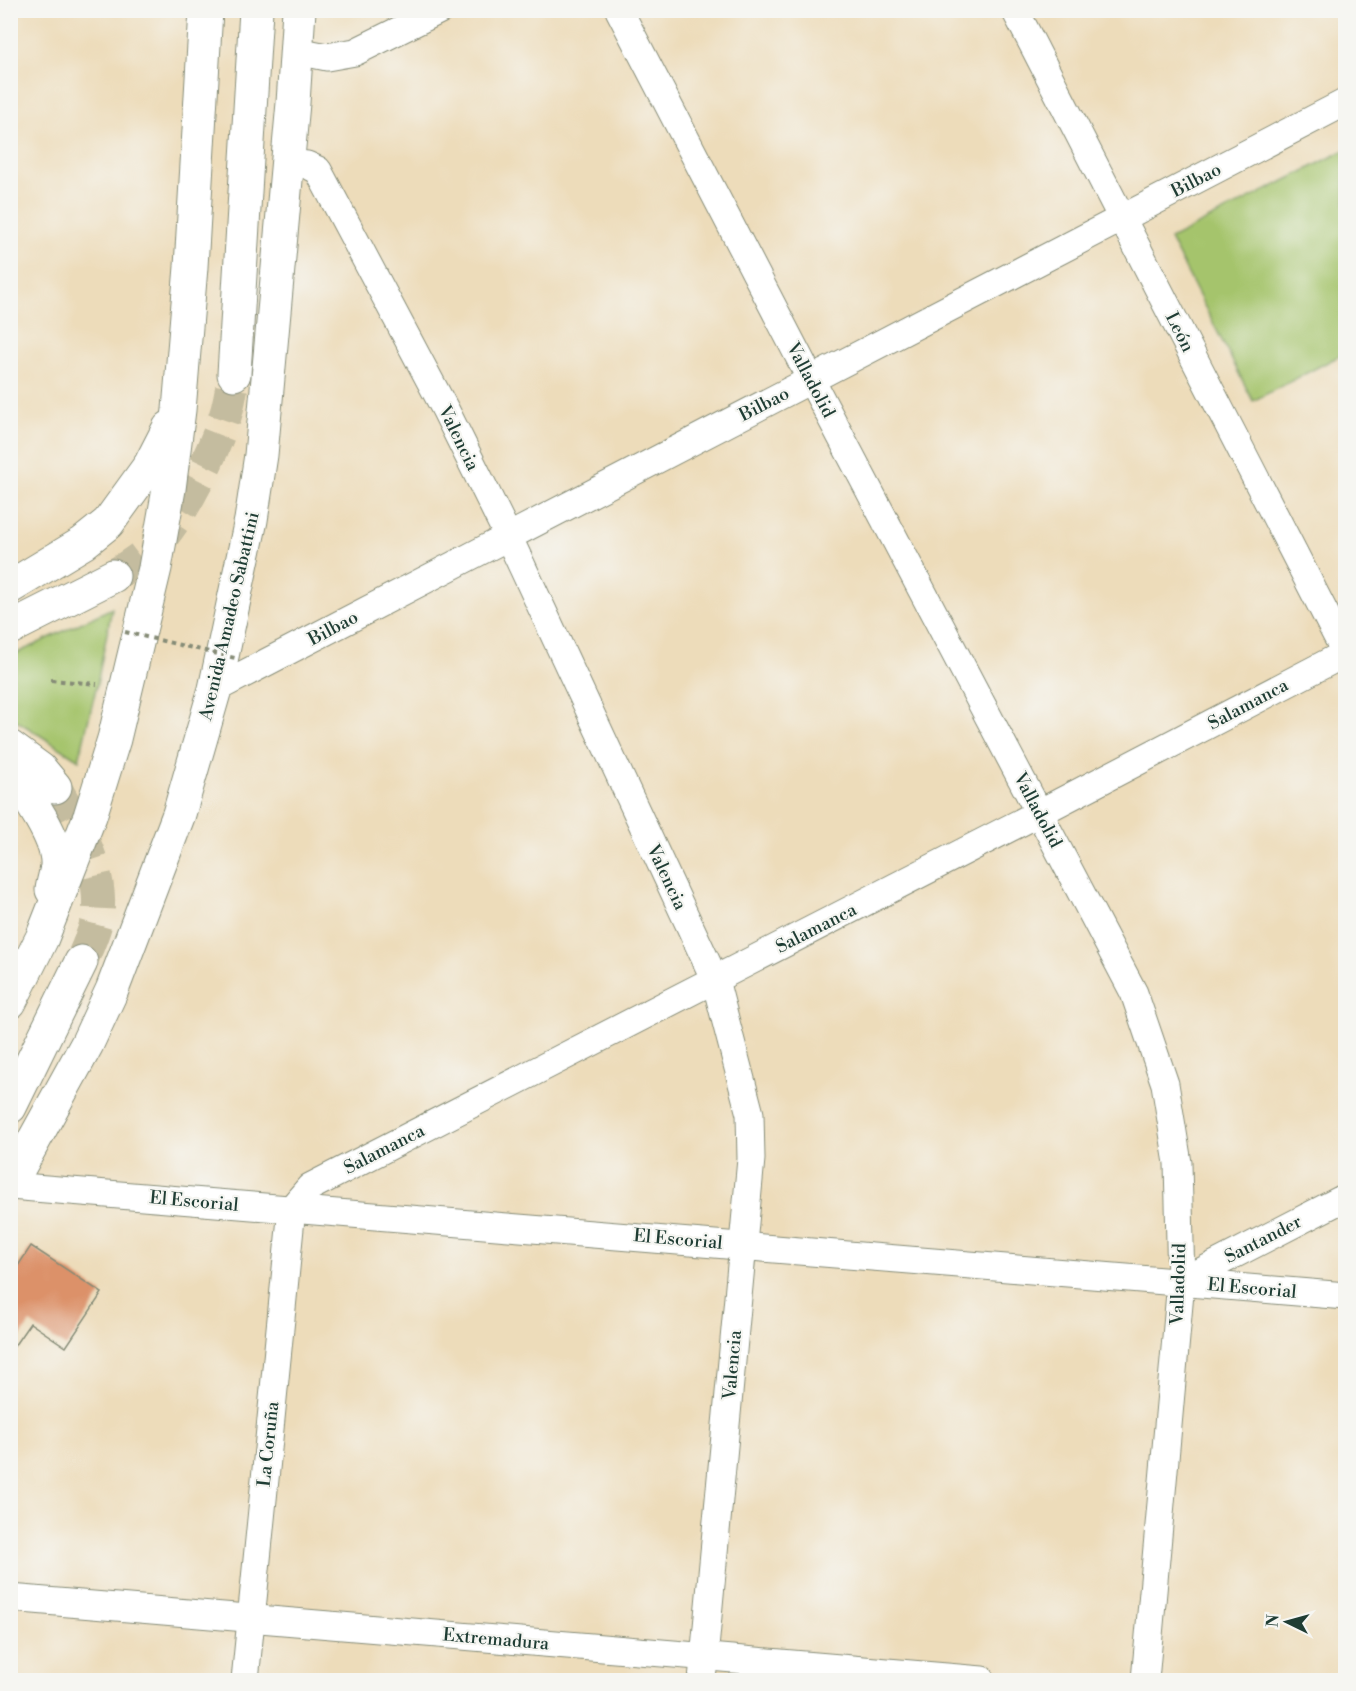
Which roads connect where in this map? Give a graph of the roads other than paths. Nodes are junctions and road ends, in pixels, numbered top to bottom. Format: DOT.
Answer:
graph roads {
  1 [pos="206,10"];
  2 [pos="256,10"];
  3 [pos="299,10"];
  4 [pos="440,10"];
  5 [pos="620,10"];
  6 [pos="1015,10"];
  7 [pos="297,51"];
  8 [pos="1346,102"];
  9 [pos="288,163"];
  10 [pos="1122,219"];
  11 [pos="234,374"];
  12 [pos="811,380"];
  13 [pos="178,410"];
  14 [pos="508,536"];
  15 [pos="113,576"];
  16 [pos="10,587"];
  17 [pos="10,628"];
  18 [pos="1345,653"];
  19 [pos="215,689"];
  20 [pos="10,747"];
  21 [pos="10,776"];
  22 [pos="55,787"];
  23 [pos="1039,813"];
  24 [pos="42,938"];
  25 [pos="81,962"];
  26 [pos="715,980"];
  27 [pos="10,1002"];
  28 [pos="10,1107"];
  29 [pos="10,1185"];
  30 [pos="1346,1197"];
  31 [pos="292,1208"];
  32 [pos="743,1245"];
  33 [pos="1180,1282"];
  34 [pos="1346,1296"];
  35 [pos="10,1598"];
  36 [pos="250,1619"];
  37 [pos="704,1669"];
  38 [pos="245,1680"];
  39 [pos="982,1680"];
  40 [pos="1145,1680"];
  1 -- 13 [label="main road"];
  2 -- 11 [label="main road"];
  3 -- 7 [label="main road, Avenida Amadeo Sabattini"];
  4 -- 7 [label="street"];
  5 -- 12 [label="street, Valladolid"];
  6 -- 10 [label="street, León"];
  7 -- 9 [label="main road, Avenida Amadeo Sabattini"];
  8 -- 10 [label="street, Bilbao"];
  9 -- 14 [label="street, Valencia"];
  9 -- 19 [label="main road, Avenida Amadeo Sabattini"];
  10 -- 12 [label="street, Bilbao"];
  10 -- 18 [label="street, León"];
  12 -- 14 [label="street, Bilbao"];
  12 -- 23 [label="street, Valladolid"];
  13 -- 16 [label="main road"];
  13 -- 24 [label="main road"];
  14 -- 19 [label="street, Bilbao"];
  14 -- 26 [label="street, Valencia"];
  15 -- 17 [label="main road"];
  18 -- 23 [label="street, Salamanca"];
  19 -- 29 [label="main road, Avenida Amadeo Sabattini"];
  20 -- 22 [label="main road"];
  21 -- 24 [label="main road"];
  23 -- 26 [label="street, Salamanca"];
  23 -- 33 [label="street, Valladolid"];
  24 -- 27 [label="main road"];
  25 -- 28 [label="main road"];
  26 -- 31 [label="street, Salamanca"];
  26 -- 32 [label="street, Valencia"];
  29 -- 31 [label="street, El Escorial"];
  30 -- 33 [label="street, Santander"];
  31 -- 32 [label="street, El Escorial"];
  31 -- 36 [label="street, La Coruña"];
  32 -- 33 [label="street, El Escorial"];
  32 -- 37 [label="street, Valencia"];
  33 -- 34 [label="street, El Escorial"];
  33 -- 40 [label="street, Valladolid"];
  35 -- 36 [label="street, Extremadura"];
  36 -- 37 [label="street, Extremadura"];
  36 -- 38 [label="street, La Coruña"];
  37 -- 39 [label="street, Extremadura"];
}
